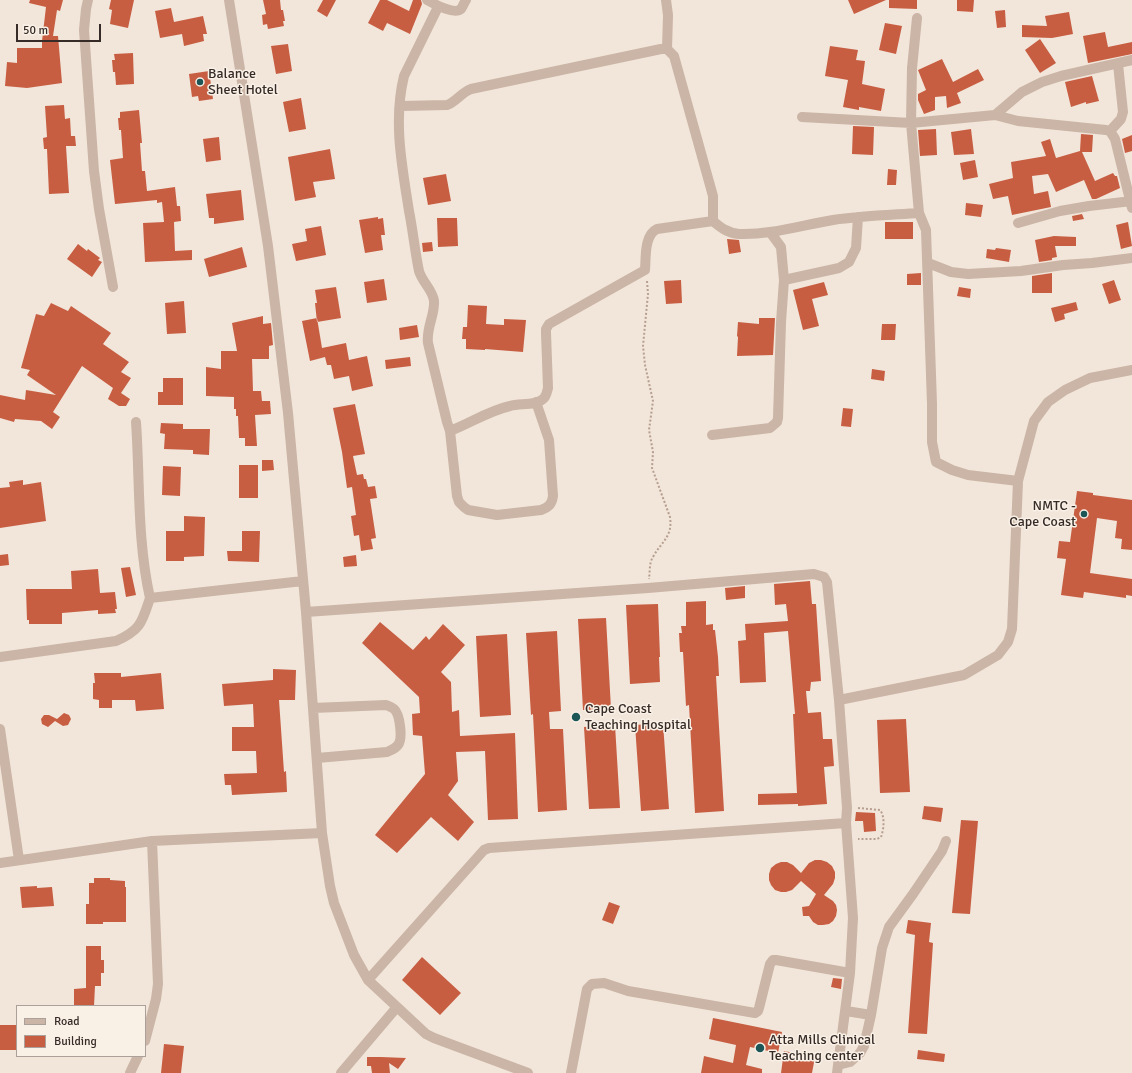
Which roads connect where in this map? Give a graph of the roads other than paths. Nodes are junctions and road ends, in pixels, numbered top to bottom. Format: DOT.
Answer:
graph roads {
  1 [pos="88,0"];
  2 [pos="229,0"];
  3 [pos="427,0"];
  4 [pos="466,0"];
  5 [pos="666,0"];
  6 [pos="438,6"];
  7 [pos="917,18"];
  8 [pos="667,49"];
  9 [pos="1132,60"];
  10 [pos="1118,64"];
  11 [pos="400,106"];
  12 [pos="995,115"];
  13 [pos="802,117"];
  14 [pos="911,123"];
  15 [pos="1110,131"];
  16 [pos="1131,204"];
  17 [pos="919,213"];
  18 [pos="858,217"];
  19 [pos="713,221"];
  20 [pos="1018,223"];
  21 [pos="770,232"];
  22 [pos="1132,258"];
  23 [pos="928,263"];
  24 [pos="784,280"];
  25 [pos="114,287"];
  26 [pos="1132,370"];
  27 [pos="536,402"];
  28 [pos="136,422"];
  29 [pos="450,431"];
  30 [pos="712,435"];
  31 [pos="1018,481"];
  32 [pos="303,581"];
  33 [pos="150,598"];
  34 [pos="306,612"];
  35 [pos="0,657"];
  36 [pos="839,700"];
  37 [pos="313,708"];
  38 [pos="0,729"];
  39 [pos="317,758"];
  40 [pos="846,822"];
  41 [pos="322,833"];
  42 [pos="946,841"];
  43 [pos="152,842"];
  44 [pos="19,860"];
  45 [pos="0,863"];
  46 [pos="850,973"];
  47 [pos="368,980"];
  48 [pos="397,1007"];
  49 [pos="846,1011"];
  50 [pos="871,1015"];
  51 [pos="146,1037"];
  52 [pos="138,1057"];
  53 [pos="838,1069"];
  54 [pos="130,1073"];
  55 [pos="341,1073"];
  56 [pos="528,1073"];
  57 [pos="571,1073"];
  1 -- 25 [label="street"];
  2 -- 32 [label="street"];
  3 -- 6 [label="street"];
  4 -- 6 [label="street"];
  5 -- 8 [label="street"];
  6 -- 11 [label="street"];
  7 -- 14 [label="street"];
  8 -- 11 [label="street"];
  8 -- 19 [label="street"];
  9 -- 10 [label="street"];
  10 -- 12 [label="street"];
  10 -- 15 [label="street"];
  11 -- 29 [label="street"];
  12 -- 14 [label="street"];
  12 -- 15 [label="street"];
  13 -- 14 [label="street"];
  14 -- 17 [label="street"];
  15 -- 16 [label="street"];
  16 -- 20 [label="street"];
  17 -- 18 [label="street"];
  17 -- 23 [label="street"];
  18 -- 21 [label="street"];
  18 -- 24 [label="street"];
  19 -- 21 [label="street"];
  19 -- 27 [label="street"];
  21 -- 24 [label="street"];
  22 -- 23 [label="street"];
  23 -- 31 [label="street"];
  24 -- 30 [label="street"];
  26 -- 31 [label="street"];
  27 -- 29 [label="street"];
  27 -- 29 [label="street"];
  28 -- 33 [label="street"];
  31 -- 36 [label="street"];
  32 -- 33 [label="street"];
  32 -- 34 [label="street"];
  33 -- 35 [label="street"];
  34 -- 36 [label="street"];
  34 -- 37 [label="street"];
  36 -- 40 [label="street"];
  37 -- 39 [label="street"];
  37 -- 39 [label="street"];
  38 -- 44 [label="street"];
  39 -- 41 [label="street"];
  40 -- 46 [label="street"];
  40 -- 47 [label="street"];
  41 -- 43 [label="street"];
  41 -- 47 [label="street"];
  42 -- 50 [label="street"];
  43 -- 44 [label="street"];
  43 -- 51 [label="street"];
  44 -- 45 [label="street"];
  46 -- 49 [label="street"];
  46 -- 57 [label="street"];
  47 -- 48 [label="street"];
  48 -- 55 [label="street"];
  48 -- 56 [label="street"];
  49 -- 50 [label="street"];
  49 -- 53 [label="street"];
  50 -- 53 [label="street"];
  52 -- 54 [label="street"];
}
